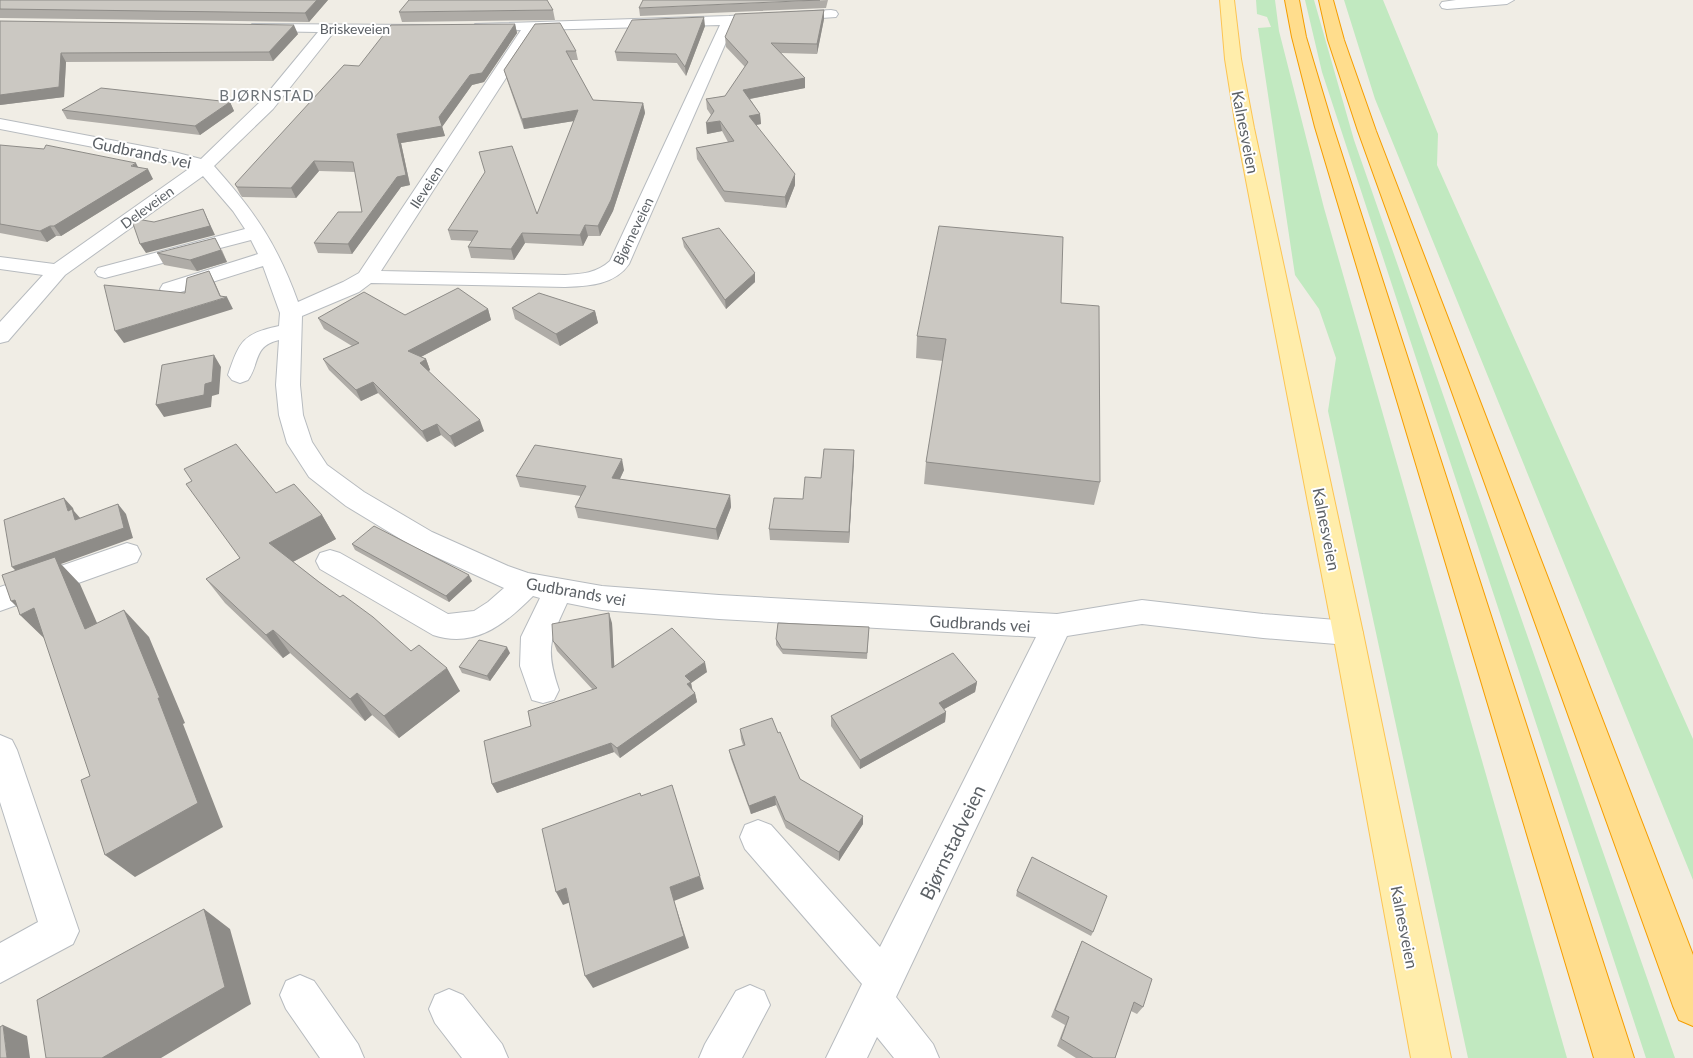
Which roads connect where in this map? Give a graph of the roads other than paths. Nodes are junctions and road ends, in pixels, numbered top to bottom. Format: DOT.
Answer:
graph roads {
  1 [pos="1227,0"];
  2 [pos="1292,0"];
  3 [pos="1326,0"];
  4 [pos="1508,0"];
  5 [pos="1447,5"];
  6 [pos="831,14"];
  7 [pos="729,20"];
  8 [pos="239,27"];
  9 [pos="463,27"];
  10 [pos="530,27"];
  11 [pos="329,28"];
  12 [pos="434,28"];
  13 [pos="0,124"];
  14 [pos="204,166"];
  15 [pos="257,232"];
  16 [pos="269,257"];
  17 [pos="0,263"];
  18 [pos="58,272"];
  19 [pos="105,272"];
  20 [pos="368,277"];
  21 [pos="171,289"];
  22 [pos="290,322"];
  23 [pos="0,336"];
  24 [pos="240,375"];
  25 [pos="128,554"];
  26 [pos="330,561"];
  27 [pos="527,584"];
  28 [pos="558,591"];
  29 [pos="0,599"];
  30 [pos="1057,626"];
  31 [pos="1348,633"];
  32 [pos="542,690"];
  33 [pos="0,750"];
  34 [pos="758,838"];
  35 [pos="0,964"];
  36 [pos="880,991"];
  37 [pos="300,995"];
  38 [pos="750,1005"];
  39 [pos="1693,1006"];
  40 [pos="449,1009"];
  41 [pos="344,1058"];
  42 [pos="488,1058"];
  43 [pos="719,1058"];
  44 [pos="846,1058"];
  45 [pos="919,1058"];
  46 [pos="1431,1058"];
  47 [pos="1614,1058"];
  1 -- 31 [label="main road, Kalnesveien"];
  2 -- 47 [label="highway"];
  3 -- 39 [label="highway"];
  4 -- 5 [label="street"];
  6 -- 7 [label="street"];
  7 -- 10 [label="street"];
  7 -- 20 [label="street, Bjørneveien"];
  8 -- 11 [label="street, Briskeveien"];
  9 -- 10 [label="street"];
  10 -- 20 [label="street, Ileveien"];
  11 -- 12 [label="street, Briskeveien"];
  11 -- 14 [label="street, Deleveien"];
  13 -- 14 [label="street, Gudbrands vei"];
  14 -- 15 [label="street, Gudbrands vei"];
  14 -- 18 [label="street, Deleveien"];
  15 -- 16 [label="street, Gudbrands vei"];
  15 -- 19 [label="street"];
  16 -- 21 [label="street"];
  16 -- 22 [label="street, Gudbrands vei"];
  17 -- 18 [label="street"];
  18 -- 23 [label="street, Deleveien"];
  20 -- 22 [label="street, Ileveien"];
  22 -- 24 [label="street, Ileveien"];
  22 -- 27 [label="street, Gudbrands vei"];
  25 -- 29 [label="street"];
  26 -- 27 [label="street"];
  27 -- 28 [label="street, Gudbrands vei"];
  28 -- 30 [label="street, Gudbrands vei"];
  28 -- 32 [label="street"];
  30 -- 31 [label="street, Gudbrands vei"];
  30 -- 36 [label="street, Bjørnstadveien"];
  31 -- 46 [label="main road, Kalnesveien"];
  33 -- 35 [label="street"];
  34 -- 36 [label="street"];
  36 -- 44 [label="street, Bjørnstadveien"];
  36 -- 45 [label="street"];
  37 -- 41 [label="street"];
  38 -- 43 [label="street"];
  40 -- 42 [label="street"];
}
